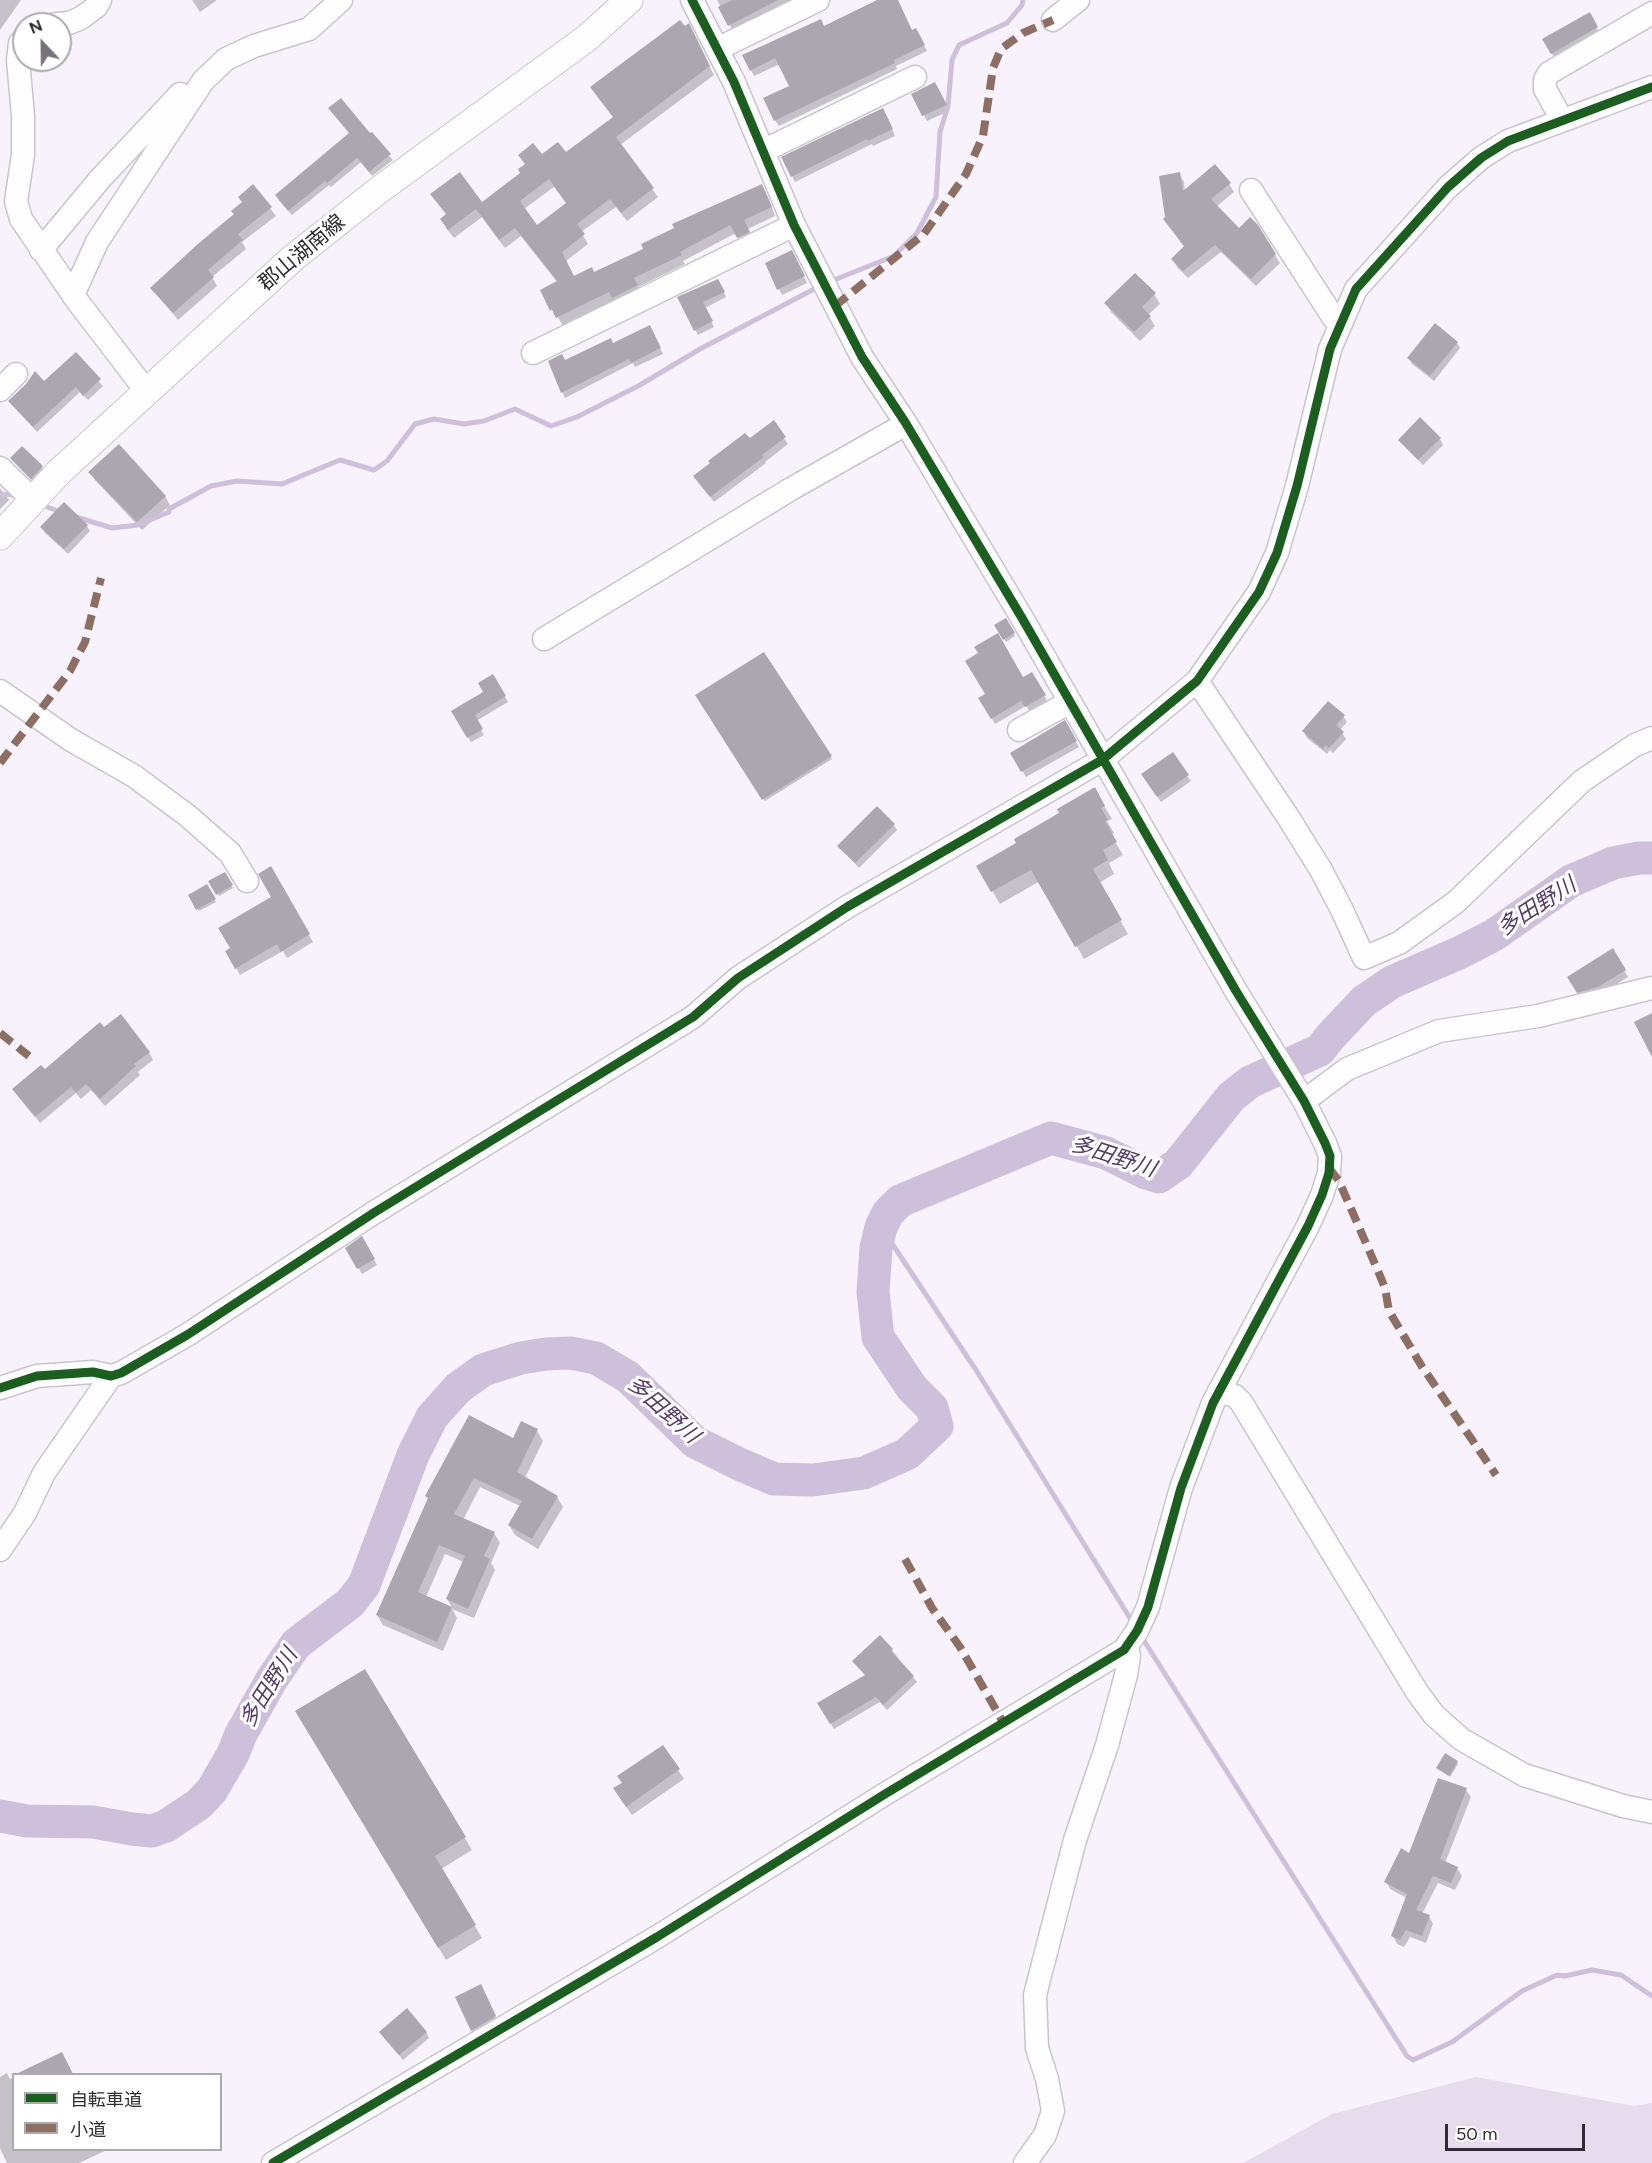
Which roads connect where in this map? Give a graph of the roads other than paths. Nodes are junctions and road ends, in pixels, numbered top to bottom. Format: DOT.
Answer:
graph roads {
  1 [pos="100,0"];
  2 [pos="342,0"];
  3 [pos="629,0"];
  4 [pos="692,0"];
  5 [pos="818,0"];
  6 [pos="1078,0"];
  7 [pos="1652,13"];
  8 [pos="1053,20"];
  9 [pos="72,22"];
  10 [pos="717,49"];
  11 [pos="19,72"];
  12 [pos="915,77"];
  13 [pos="203,81"];
  14 [pos="1652,87"];
  15 [pos="1562,120"];
  16 [pos="763,151"];
  17 [pos="1251,190"];
  18 [pos="794,225"];
  19 [pos="41,250"];
  20 [pos="73,295"];
  21 [pos="1340,325"];
  22 [pos="532,353"];
  23 [pos="16,374"];
  24 [pos="0,390"];
  25 [pos="147,392"];
  26 [pos="905,422"];
  27 [pos="0,468"];
  28 [pos="33,500"];
  29 [pos="0,536"];
  30 [pos="544,639"];
  31 [pos="1197,681"];
  32 [pos="0,690"];
  33 [pos="1070,702"];
  34 [pos="1019,730"];
  35 [pos="1652,738"];
  36 [pos="1102,760"];
  37 [pos="247,881"];
  38 [pos="1652,988"];
  39 [pos="1304,1101"];
  40 [pos="111,1376"];
  41 [pos="0,1388"];
  42 [pos="1219,1391"];
  43 [pos="0,1550"];
  44 [pos="1127,1647"];
  45 [pos="1652,1812"];
  46 [pos="273,2163"];
  47 [pos="1025,2163"];
  1 -- 9 [label="street"];
  2 -- 13 [label="street"];
  3 -- 25 [label="main road, 郡山湖南線"];
  4 -- 10 [label="street"];
  5 -- 10 [label="street"];
  6 -- 8 [label="street"];
  7 -- 15 [label="street"];
  10 -- 16 [label="street"];
  11 -- 19 [label="street"];
  12 -- 16 [label="street"];
  13 -- 19 [label="street"];
  13 -- 20 [label="street"];
  14 -- 15 [label="street"];
  15 -- 21 [label="street"];
  16 -- 18 [label="street"];
  17 -- 21 [label="street"];
  18 -- 22 [label="street"];
  18 -- 26 [label="street"];
  19 -- 20 [label="street"];
  20 -- 25 [label="street"];
  21 -- 31 [label="street"];
  23 -- 24 [label="street"];
  25 -- 28 [label="main road, 郡山湖南線"];
  26 -- 30 [label="street"];
  26 -- 33 [label="street"];
  27 -- 28 [label="street"];
  28 -- 29 [label="main road, 郡山湖南線"];
  31 -- 35 [label="street"];
  31 -- 36 [label="street"];
  32 -- 37 [label="street"];
  33 -- 34 [label="street"];
  33 -- 36 [label="street"];
  36 -- 39 [label="street"];
  36 -- 40 [label="street"];
  38 -- 39 [label="street"];
  39 -- 42 [label="street"];
  40 -- 41 [label="street"];
  40 -- 43 [label="street"];
  42 -- 44 [label="street"];
  42 -- 45 [label="street"];
  44 -- 46 [label="street"];
  44 -- 47 [label="street"];
}
